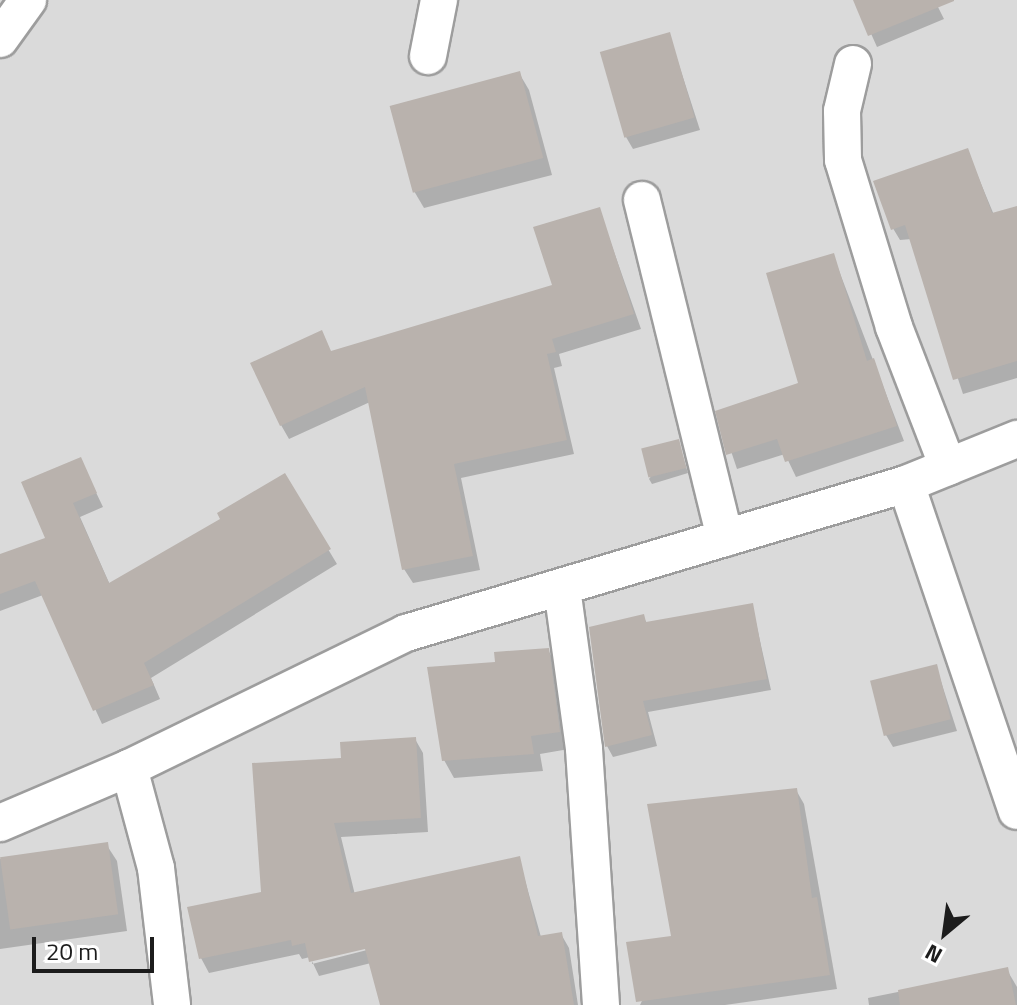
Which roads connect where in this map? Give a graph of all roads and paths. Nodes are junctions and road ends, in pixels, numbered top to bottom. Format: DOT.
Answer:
graph roads {
  1 [pos="28,0"];
  2 [pos="439,0"];
  3 [pos="0,39"];
  4 [pos="428,56"];
  5 [pos="853,64"];
  6 [pos="642,200"];
  7 [pos="1017,439"];
  8 [pos="948,467"];
  9 [pos="906,484"];
  10 [pos="725,538"];
  11 [pos="562,588"];
  12 [pos="129,768"];
  13 [pos="1017,811"];
  14 [pos="0,823"];
  15 [pos="172,1005"];
  16 [pos="601,1005"];
  1 -- 3 [label="street"];
  2 -- 4 [label="street"];
  5 -- 8 [label="street"];
  6 -- 10 [label="street"];
  7 -- 8 [label="street"];
  8 -- 9 [label="street"];
  9 -- 10 [label="street"];
  9 -- 13 [label="street"];
  10 -- 11 [label="street"];
  11 -- 12 [label="street"];
  11 -- 16 [label="street"];
  12 -- 14 [label="street"];
  12 -- 15 [label="street"];
}
